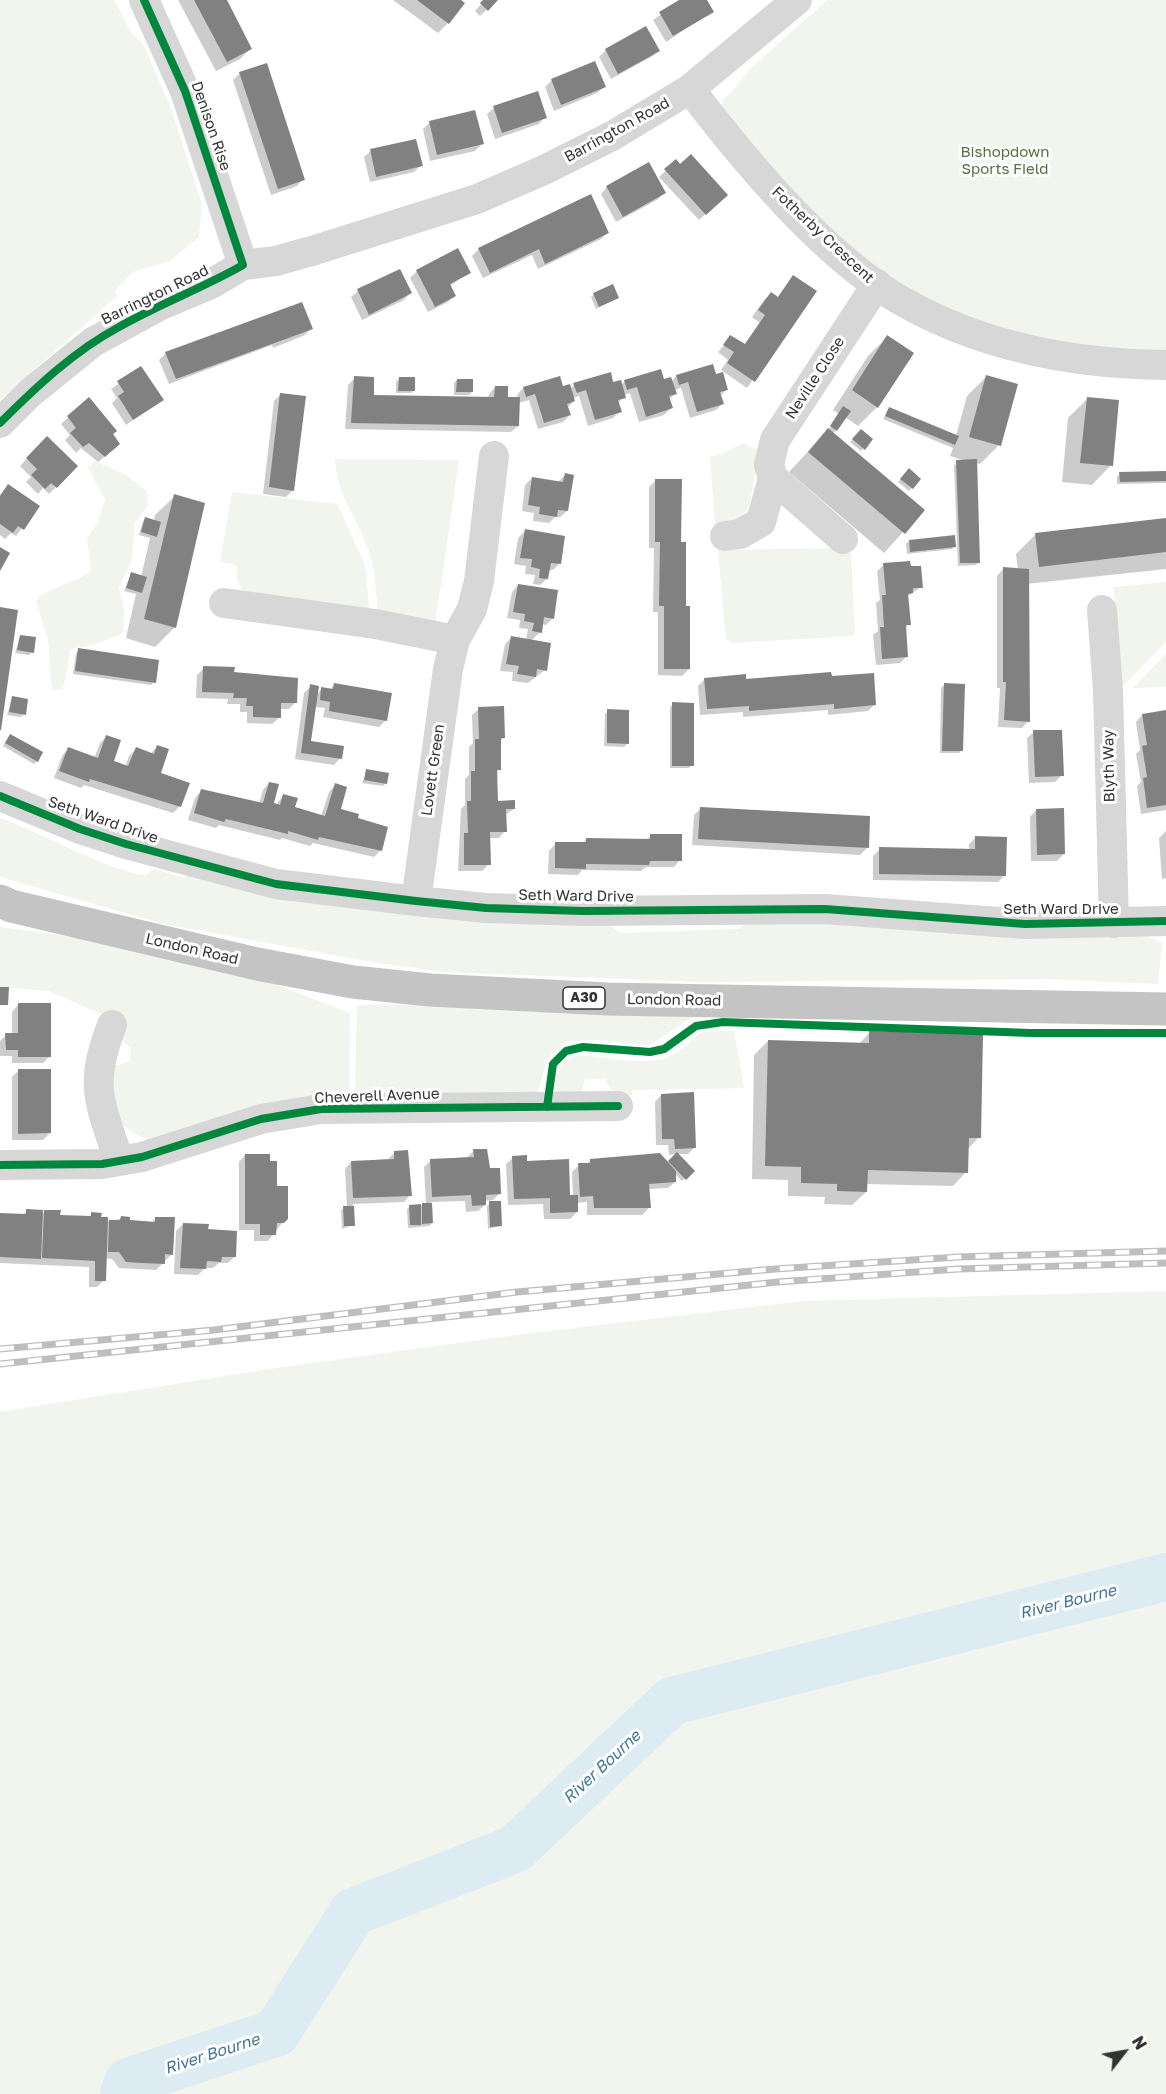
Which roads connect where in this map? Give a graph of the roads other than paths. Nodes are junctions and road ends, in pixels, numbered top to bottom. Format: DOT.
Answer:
graph roads {
  1 [pos="144,0"];
  2 [pos="797,0"];
  3 [pos="690,89"];
  4 [pos="243,265"];
  5 [pos="877,284"];
  6 [pos="1166,365"];
  7 [pos="0,423"];
  8 [pos="494,456"];
  9 [pos="773,478"];
  10 [pos="725,536"];
  11 [pos="843,539"];
  12 [pos="224,603"];
  13 [pos="1102,610"];
  14 [pos="455,640"];
  15 [pos="0,796"];
  16 [pos="416,901"];
  17 [pos="4,905"];
  18 [pos="1166,921"];
  19 [pos="1114,923"];
  20 [pos="1166,1009"];
  21 [pos="112,1025"];
  22 [pos="618,1106"];
  23 [pos="119,1161"];
  24 [pos="0,1165"];
  1 -- 4 [label="street, Denison Rise"];
  2 -- 3 [label="street, Barrington Road"];
  3 -- 4 [label="street, Barrington Road"];
  3 -- 5 [label="street, Fotherby Crescent"];
  4 -- 7 [label="street, Barrington Road"];
  5 -- 6 [label="street, Fotherby Crescent"];
  5 -- 9 [label="street, Neville Close"];
  8 -- 14 [label="street, Lovett Green"];
  9 -- 10 [label="street, Neville Close"];
  9 -- 11 [label="street"];
  12 -- 14 [label="street"];
  13 -- 19 [label="street, Blyth Way"];
  14 -- 16 [label="street, Lovett Green"];
  15 -- 16 [label="street, Seth Ward Drive"];
  16 -- 19 [label="street, Seth Ward Drive"];
  17 -- 20 [label="highway, London Road / A30"];
  18 -- 19 [label="street, Seth Ward Drive"];
  21 -- 23 [label="street"];
  22 -- 23 [label="street, Cheverell Avenue"];
  23 -- 24 [label="street, Cheverell Avenue"];
}
